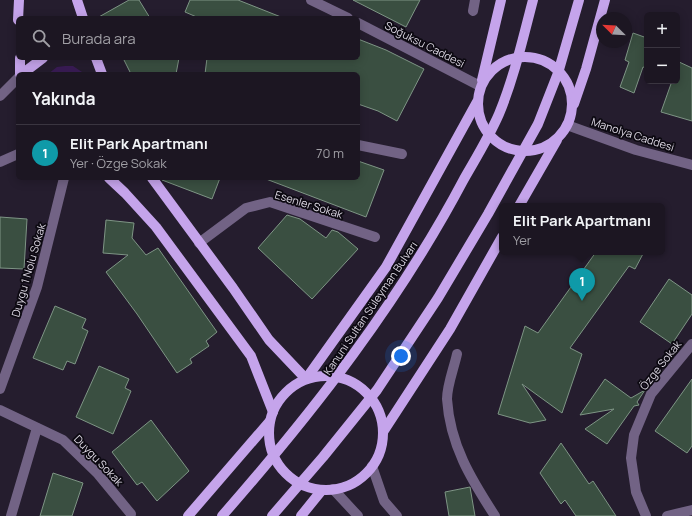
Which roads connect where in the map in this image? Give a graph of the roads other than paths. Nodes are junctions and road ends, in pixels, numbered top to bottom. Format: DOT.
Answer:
graph roads {
  1 [pos="19,0"];
  2 [pos="77,0"];
  3 [pos="311,0"];
  4 [pos="475,0"];
  5 [pos="501,0"];
  6 [pos="533,0"];
  7 [pos="579,0"];
  8 [pos="605,0"];
  9 [pos="473,11"];
  10 [pos="18,16"];
  11 [pos="82,16"];
  12 [pos="344,16"];
  13 [pos="360,24"];
  14 [pos="20,60"];
  15 [pos="40,60"];
  16 [pos="97,60"];
  17 [pos="21,72"];
  18 [pos="24,72"];
  19 [pos="101,72"];
  20 [pos="16,80"];
  21 [pos="480,86"];
  22 [pos="0,96"];
  23 [pos="477,102"];
  24 [pos="572,110"];
  25 [pos="568,125"];
  26 [pos="558,138"];
  27 [pos="360,145"];
  28 [pos="402,154"];
  29 [pos="16,155"];
  30 [pos="0,162"];
  31 [pos="692,165"];
  32 [pos="64,180"];
  33 [pos="111,180"];
  34 [pos="153,180"];
  35 [pos="521,203"];
  36 [pos="375,237"];
  37 [pos="499,242"];
  38 [pos="200,243"];
  39 [pos="692,344"];
  40 [pos="457,354"];
  41 [pos="306,379"];
  42 [pos="0,389"];
  43 [pos="0,410"];
  44 [pos="272,417"];
  45 [pos="37,428"];
  46 [pos="383,432"];
  47 [pos="372,466"];
  48 [pos="333,489"];
  49 [pos="322,490"];
  50 [pos="692,510"];
  51 [pos="131,514"];
  52 [pos="12,516"];
  53 [pos="188,516"];
  54 [pos="222,516"];
  55 [pos="272,516"];
  56 [pos="302,516"];
  57 [pos="358,516"];
  58 [pos="397,516"];
  59 [pos="495,516"];
  60 [pos="646,516"];
  61 [pos="667,516"];
  1 -- 10 [label="main road"];
  2 -- 11 [label="main road"];
  3 -- 12 [label="street"];
  4 -- 9 [label="street"];
  5 -- 21 [label="main road"];
  6 -- 54 [label="main road, Kanuni Sultan Süleyman Bulvarı"];
  7 -- 55 [label="main road"];
  8 -- 24 [label="main road"];
  13 -- 21 [label="street, Soğuksu Caddesi"];
  14 -- 17 [label="main road"];
  15 -- 18 [label="main road"];
  16 -- 19 [label="main road"];
  20 -- 22 [label="street"];
  21 -- 23 [label="main road"];
  21 -- 24 [label="main road"];
  23 -- 26 [label="main road"];
  23 -- 41 [label="main road"];
  24 -- 25 [label="main road"];
  25 -- 26 [label="main road"];
  25 -- 31 [label="street, Manolya Caddesi"];
  26 -- 35 [label="main road"];
  27 -- 28 [label="street"];
  29 -- 30 [label="street"];
  32 -- 42 [label="street, Duygu 1 Nolu Sokak"];
  33 -- 44 [label="main road"];
  34 -- 38 [label="main road"];
  36 -- 38 [label="street, Esenler Sokak"];
  37 -- 46 [label="main road"];
  38 -- 41 [label="main road"];
  39 -- 60 [label="street, Özge Sokak"];
  40 -- 59 [label="street"];
  41 -- 44 [label="main road"];
  41 -- 46 [label="main road"];
  43 -- 45 [label="street, Duygu Sokak"];
  44 -- 49 [label="main road"];
  44 -- 53 [label="main road"];
  45 -- 51 [label="street, Duygu Sokak"];
  45 -- 52 [label="street"];
  46 -- 47 [label="main road"];
  47 -- 48 [label="main road"];
  47 -- 58 [label="street"];
  48 -- 49 [label="main road"];
  48 -- 57 [label="street"];
  49 -- 56 [label="main road"];
  50 -- 61 [label="street"];
}
